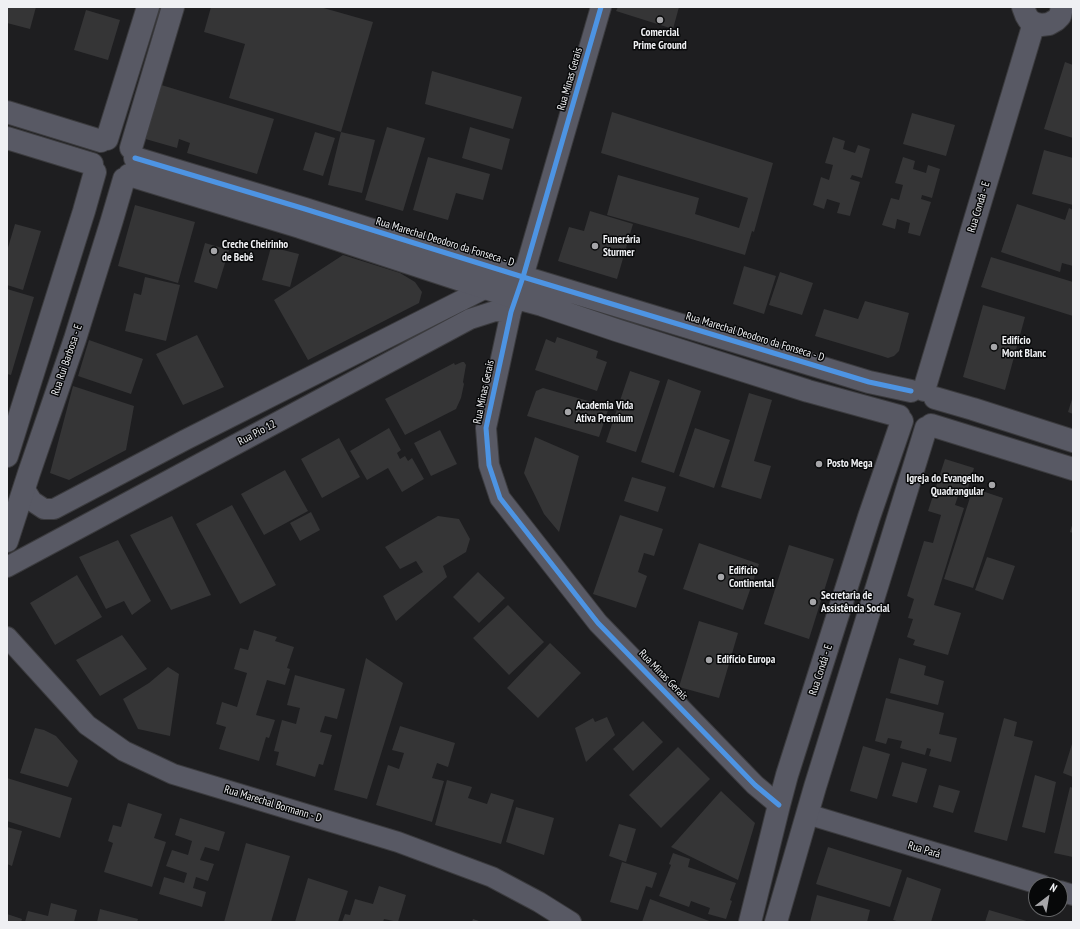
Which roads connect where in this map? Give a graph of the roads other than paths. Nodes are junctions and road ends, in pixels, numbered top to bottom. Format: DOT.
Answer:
graph roads {
  1 [pos="148,7"];
  2 [pos="173,7"];
  3 [pos="602,7"];
  4 [pos="1024,12"];
  5 [pos="1064,18"];
  6 [pos="7,112"];
  7 [pos="7,138"];
  8 [pos="104,140"];
  9 [pos="130,165"];
  10 [pos="94,168"];
  11 [pos="303,218"];
  12 [pos="493,267"];
  13 [pos="522,277"];
  14 [pos="486,288"];
  15 [pos="514,305"];
  16 [pos="713,335"];
  17 [pos="705,359"];
  18 [pos="923,393"];
  19 [pos="900,419"];
  20 [pos="928,426"];
  21 [pos="185,440"];
  22 [pos="1073,441"];
  23 [pos="7,456"];
  24 [pos="198,465"];
  25 [pos="1073,469"];
  26 [pos="24,488"];
  27 [pos="7,541"];
  28 [pos="7,567"];
  29 [pos="7,637"];
  30 [pos="779,805"];
  31 [pos="807,814"];
  32 [pos="1028,881"];
  33 [pos="571,922"];
  34 [pos="750,922"];
  35 [pos="776,922"];
  1 -- 8 [label="street"];
  2 -- 9 [label="street, Rua Rui Barbosa - E"];
  3 -- 13 [label="street, Rua Minas Gerais"];
  4 -- 5 [label="street"];
  4 -- 18 [label="street, Rua Condá - E"];
  6 -- 8 [label="street"];
  7 -- 10 [label="street"];
  8 -- 9 [label="street"];
  8 -- 10 [label="street"];
  9 -- 10 [label="street"];
  9 -- 11 [label="street, Rua Marechal Deodoro da Fonseca - D"];
  9 -- 26 [label="street, Rua Rui Barbosa - E"];
  10 -- 23 [label="street"];
  11 -- 12 [label="street, Rua Marechal Deodoro da Fonseca - D"];
  11 -- 14 [label="street, Rua Marechal Deodoro da Fonseca - D"];
  12 -- 13 [label="street, Rua Marechal Deodoro da Fonseca - D"];
  12 -- 14 [label="street"];
  13 -- 15 [label="street, Rua Minas Gerais"];
  13 -- 16 [label="street, Rua Marechal Deodoro da Fonseca - D"];
  14 -- 15 [label="street, Rua Marechal Deodoro da Fonseca - D"];
  14 -- 21 [label="street"];
  15 -- 17 [label="street, Rua Marechal Deodoro da Fonseca - D"];
  15 -- 24 [label="street, Rua Pio 12"];
  15 -- 30 [label="street, Rua Minas Gerais"];
  16 -- 17 [label="street"];
  16 -- 18 [label="street, Rua Marechal Deodoro da Fonseca - D"];
  17 -- 19 [label="street, Rua Marechal Deodoro da Fonseca - D"];
  18 -- 19 [label="street"];
  18 -- 20 [label="street"];
  18 -- 22 [label="street, Rua Marechal Deodoro da Fonseca - D"];
  19 -- 20 [label="street"];
  19 -- 30 [label="street, Rua Condá - E"];
  20 -- 25 [label="street"];
  20 -- 31 [label="street"];
  21 -- 24 [label="street"];
  21 -- 26 [label="street"];
  24 -- 28 [label="street, Rua Pio 12"];
  26 -- 27 [label="street, Rua Rui Barbosa - E"];
  29 -- 33 [label="street, Rua Marechal Bormann - D"];
  30 -- 34 [label="street, Rua Condá - E"];
  31 -- 32 [label="street, Rua Pará"];
  31 -- 35 [label="street"];
}
